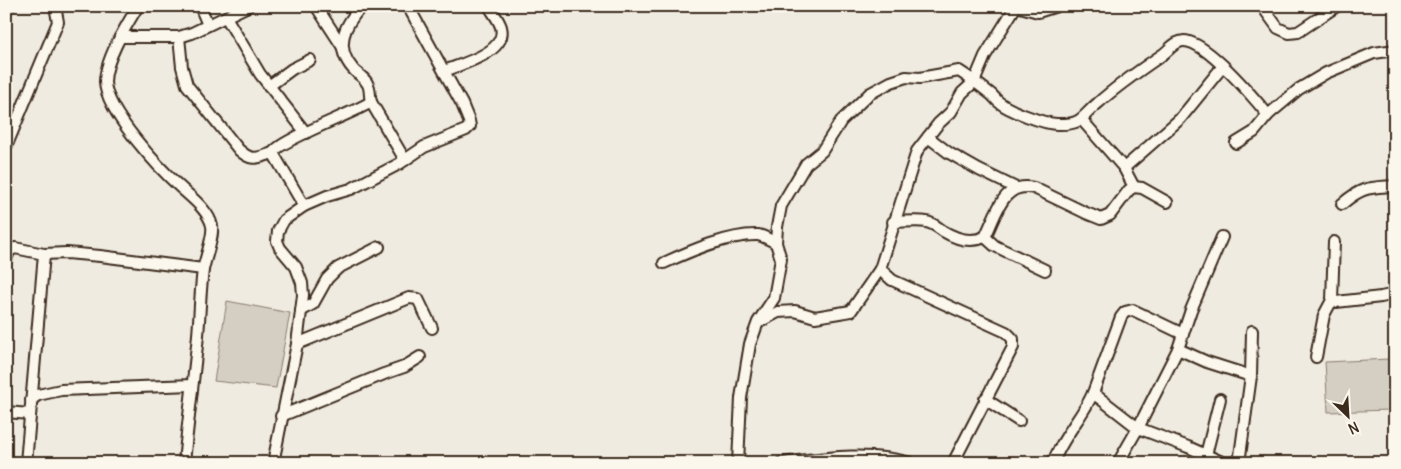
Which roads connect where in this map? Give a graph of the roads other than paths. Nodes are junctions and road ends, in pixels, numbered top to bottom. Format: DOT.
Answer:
graph roads {
  1 [pos="56,6"];
  2 [pos="138,6"];
  3 [pos="200,6"];
  4 [pos="248,6"];
  5 [pos="316,6"];
  6 [pos="362,6"];
  7 [pos="408,6"];
  8 [pos="489,6"];
  9 [pos="1017,6"];
  10 [pos="1057,6"];
  11 [pos="1262,6"];
  12 [pos="1337,6"];
  13 [pos="226,17"];
  14 [pos="208,25"];
  15 [pos="179,37"];
  16 [pos="120,38"];
  17 [pos="343,47"];
  18 [pos="1395,50"];
  19 [pos="310,60"];
  20 [pos="1223,66"];
  21 [pos="444,71"];
  22 [pos="974,82"];
  23 [pos="269,86"];
  24 [pos="370,102"];
  25 [pos="1268,116"];
  26 [pos="1082,120"];
  27 [pos="306,134"];
  28 [pos="928,137"];
  29 [pos="1236,143"];
  30 [pos="6,147"];
  31 [pos="273,153"];
  32 [pos="405,160"];
  33 [pos="1124,168"];
  34 [pos="1395,186"];
  35 [pos="1134,187"];
  36 [pos="1016,188"];
  37 [pos="1167,202"];
  38 [pos="1342,204"];
  39 [pos="304,206"];
  40 [pos="893,222"];
  41 [pos="985,237"];
  42 [pos="1222,237"];
  43 [pos="776,242"];
  44 [pos="1334,242"];
  45 [pos="380,247"];
  46 [pos="44,254"];
  47 [pos="6,260"];
  48 [pos="664,263"];
  49 [pos="203,269"];
  50 [pos="880,269"];
  51 [pos="1045,270"];
  52 [pos="1395,294"];
  53 [pos="1332,300"];
  54 [pos="301,311"];
  55 [pos="758,322"];
  56 [pos="432,328"];
  57 [pos="1252,331"];
  58 [pos="1183,334"];
  59 [pos="297,344"];
  60 [pos="1178,349"];
  61 [pos="420,357"];
  62 [pos="1316,357"];
  63 [pos="1251,376"];
  64 [pos="192,385"];
  65 [pos="1092,393"];
  66 [pos="985,399"];
  67 [pos="1220,399"];
  68 [pos="31,400"];
  69 [pos="6,412"];
  70 [pos="30,414"];
  71 [pos="281,416"];
  72 [pos="1019,421"];
  73 [pos="1138,428"];
  74 [pos="1206,456"];
  75 [pos="867,460"];
  76 [pos="26,463"];
  77 [pos="184,463"];
  78 [pos="273,463"];
  79 [pos="738,463"];
  80 [pos="781,463"];
  81 [pos="911,463"];
  82 [pos="952,463"];
  83 [pos="1053,463"];
  84 [pos="1118,463"];
  85 [pos="1224,463"];
  86 [pos="1239,463"];
  1 -- 30 [label="street"];
  2 -- 16 [label="street"];
  3 -- 14 [label="street"];
  4 -- 13 [label="street"];
  5 -- 17 [label="street"];
  6 -- 17 [label="street"];
  7 -- 21 [label="street"];
  8 -- 21 [label="street"];
  9 -- 10 [label="street"];
  9 -- 22 [label="street"];
  11 -- 12 [label="street"];
  13 -- 14 [label="street"];
  13 -- 23 [label="street"];
  14 -- 15 [label="street"];
  15 -- 16 [label="street"];
  15 -- 31 [label="street"];
  16 -- 49 [label="street"];
  17 -- 24 [label="street"];
  18 -- 25 [label="street"];
  19 -- 23 [label="street"];
  20 -- 25 [label="street"];
  20 -- 26 [label="street"];
  20 -- 33 [label="street"];
  21 -- 32 [label="street"];
  22 -- 26 [label="street"];
  22 -- 28 [label="street"];
  22 -- 43 [label="street"];
  23 -- 27 [label="street"];
  24 -- 27 [label="street"];
  24 -- 32 [label="street"];
  25 -- 29 [label="street"];
  26 -- 33 [label="street"];
  27 -- 31 [label="street"];
  28 -- 36 [label="street"];
  28 -- 40 [label="street"];
  31 -- 39 [label="street"];
  32 -- 39 [label="street"];
  33 -- 35 [label="street"];
  34 -- 38 [label="street"];
  35 -- 36 [label="street"];
  35 -- 37 [label="street"];
  36 -- 41 [label="street"];
  39 -- 54 [label="street"];
  40 -- 41 [label="street"];
  40 -- 50 [label="street"];
  41 -- 51 [label="street"];
  42 -- 58 [label="street"];
  43 -- 48 [label="street"];
  43 -- 55 [label="street"];
  44 -- 53 [label="street"];
  45 -- 54 [label="street"];
  46 -- 47 [label="street"];
  46 -- 49 [label="street"];
  46 -- 68 [label="street"];
  49 -- 64 [label="street"];
  50 -- 55 [label="street"];
  50 -- 66 [label="street"];
  52 -- 53 [label="street"];
  53 -- 62 [label="street"];
  54 -- 59 [label="street"];
  55 -- 79 [label="street"];
  56 -- 59 [label="street"];
  57 -- 63 [label="street"];
  58 -- 60 [label="street"];
  58 -- 65 [label="street"];
  59 -- 71 [label="street"];
  60 -- 63 [label="street"];
  60 -- 73 [label="street"];
  61 -- 71 [label="street"];
  63 -- 86 [label="street"];
  64 -- 68 [label="street"];
  64 -- 77 [label="street"];
  65 -- 73 [label="street"];
  65 -- 83 [label="street"];
  66 -- 72 [label="street"];
  66 -- 82 [label="street"];
  67 -- 74 [label="street"];
  68 -- 70 [label="street"];
  69 -- 70 [label="street"];
  70 -- 76 [label="street"];
  71 -- 78 [label="street"];
  73 -- 74 [label="street"];
  73 -- 84 [label="street"];
  74 -- 85 [label="street"];
  75 -- 80 [label="street"];
  75 -- 81 [label="street"];
}
